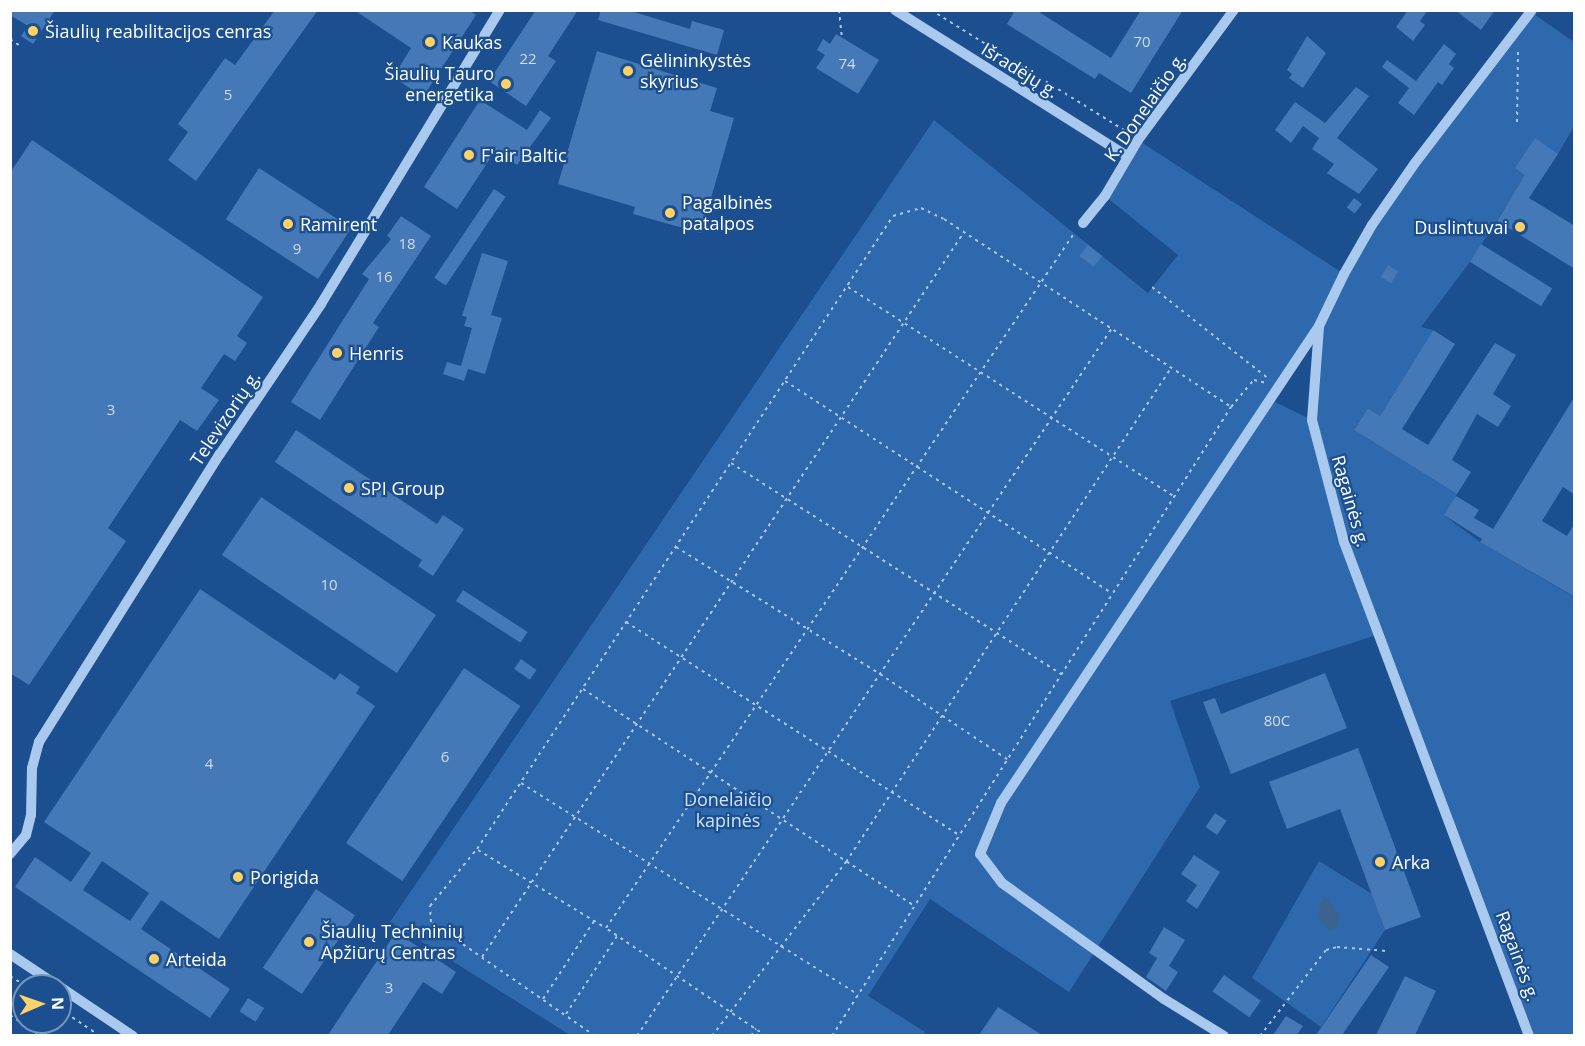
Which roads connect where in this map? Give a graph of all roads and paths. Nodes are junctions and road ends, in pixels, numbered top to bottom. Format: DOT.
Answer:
graph roads {
  1 [pos="500,10"];
  2 [pos="839,10"];
  3 [pos="895,10"];
  4 [pos="931,10"];
  5 [pos="1234,10"];
  6 [pos="1530,11"];
  7 [pos="1518,31"];
  8 [pos="842,37"];
  9 [pos="10,39"];
  10 [pos="22,47"];
  11 [pos="1517,122"];
  12 [pos="1138,140"];
  13 [pos="1128,157"];
  14 [pos="1083,223"];
  15 [pos="964,232"];
  16 [pos="1042,284"];
  17 [pos="847,287"];
  18 [pos="1152,287"];
  19 [pos="904,323"];
  20 [pos="1319,326"];
  21 [pos="1112,328"];
  22 [pos="1172,368"];
  23 [pos="982,373"];
  24 [pos="785,381"];
  25 [pos="1278,386"];
  26 [pos="1231,406"];
  27 [pos="841,417"];
  28 [pos="1052,418"];
  29 [pos="1113,457"];
  30 [pos="731,463"];
  31 [pos="919,467"];
  32 [pos="1174,496"];
  33 [pos="787,498"];
  34 [pos="988,512"];
  35 [pos="676,547"];
  36 [pos="864,548"];
  37 [pos="1050,552"];
  38 [pos="731,581"];
  39 [pos="934,593"];
  40 [pos="1113,593"];
  41 [pos="626,622"];
  42 [pos="807,631"];
  43 [pos="997,633"];
  44 [pos="681,656"];
  45 [pos="880,674"];
  46 [pos="1061,674"];
  47 [pos="582,689"];
  48 [pos="758,704"];
  49 [pos="943,715"];
  50 [pos="636,724"];
  51 [pos="828,750"];
  52 [pos="1007,759"];
  53 [pos="711,773"];
  54 [pos="521,783"];
  55 [pos="893,790"];
  56 [pos="574,816"];
  57 [pos="782,819"];
  58 [pos="959,835"];
  59 [pos="477,849"];
  60 [pos="10,854"];
  61 [pos="846,861"];
  62 [pos="650,864"];
  63 [pos="530,882"];
  64 [pos="914,906"];
  65 [pos="721,909"];
  66 [pos="594,921"];
  67 [pos="606,928"];
  68 [pos="617,936"];
  69 [pos="781,946"];
  70 [pos="1387,951"];
  71 [pos="10,954"];
  72 [pos="482,957"];
  73 [pos="41,974"];
  74 [pos="676,975"];
  75 [pos="858,994"];
  76 [pos="72,995"];
  77 [pos="543,999"];
  78 [pos="731,1011"];
  79 [pos="10,1015"];
  80 [pos="565,1015"];
  81 [pos="72,1018"];
  82 [pos="756,1028"];
  83 [pos="43,1035"];
  84 [pos="100,1035"];
  85 [pos="133,1035"];
  86 [pos="595,1035"];
  87 [pos="637,1035"];
  88 [pos="712,1035"];
  89 [pos="751,1035"];
  90 [pos="766,1035"];
  91 [pos="832,1035"];
  92 [pos="1224,1035"];
  93 [pos="1260,1035"];
  94 [pos="1529,1035"];
  1 -- 60 [label="street, Televizorių g."];
  2 -- 8 [label="path"];
  3 -- 13 [label="street, Išradėjų g."];
  4 -- 12 [label="path"];
  5 -- 12 [label="street, K. Donelaičio g."];
  6 -- 7 [label="street, Ragainės g."];
  7 -- 11 [label="path"];
  7 -- 20 [label="street, Ragainės g."];
  9 -- 10 [label="path"];
  12 -- 13 [label="street, K. Donelaičio g."];
  13 -- 14 [label="street, K. Donelaičio g."];
  14 -- 16 [label="path"];
  15 -- 16 [label="path"];
  15 -- 17 [label="path"];
  15 -- 19 [label="path"];
  16 -- 21 [label="path"];
  16 -- 23 [label="path"];
  17 -- 19 [label="path"];
  17 -- 24 [label="path"];
  18 -- 25 [label="path"];
  19 -- 23 [label="path"];
  19 -- 27 [label="path"];
  20 -- 25 [label="street"];
  20 -- 94 [label="street, Ragainės g."];
  21 -- 22 [label="path"];
  21 -- 28 [label="path"];
  22 -- 26 [label="path"];
  22 -- 29 [label="path"];
  23 -- 28 [label="path"];
  23 -- 31 [label="path"];
  24 -- 27 [label="path"];
  24 -- 30 [label="path"];
  25 -- 26 [label="path"];
  25 -- 92 [label="street"];
  26 -- 32 [label="path"];
  27 -- 31 [label="path"];
  27 -- 33 [label="path"];
  28 -- 29 [label="path"];
  28 -- 34 [label="path"];
  29 -- 32 [label="path"];
  29 -- 37 [label="path"];
  30 -- 33 [label="path"];
  30 -- 35 [label="path"];
  31 -- 34 [label="path"];
  31 -- 36 [label="path"];
  32 -- 40 [label="path"];
  33 -- 36 [label="path"];
  33 -- 38 [label="path"];
  34 -- 37 [label="path"];
  34 -- 39 [label="path"];
  35 -- 38 [label="path"];
  35 -- 41 [label="path"];
  36 -- 39 [label="path"];
  36 -- 42 [label="path"];
  37 -- 40 [label="path"];
  37 -- 43 [label="path"];
  38 -- 42 [label="path"];
  38 -- 44 [label="path"];
  39 -- 43 [label="path"];
  39 -- 45 [label="path"];
  40 -- 46 [label="path"];
  41 -- 44 [label="path"];
  41 -- 47 [label="path"];
  42 -- 45 [label="path"];
  42 -- 48 [label="path"];
  43 -- 46 [label="path"];
  43 -- 49 [label="path"];
  44 -- 48 [label="path"];
  44 -- 50 [label="path"];
  45 -- 49 [label="path"];
  45 -- 51 [label="path"];
  46 -- 52 [label="path"];
  47 -- 50 [label="path"];
  47 -- 54 [label="path"];
  48 -- 51 [label="path"];
  48 -- 53 [label="path"];
  49 -- 52 [label="path"];
  49 -- 55 [label="path"];
  50 -- 53 [label="path"];
  50 -- 56 [label="path"];
  51 -- 55 [label="path"];
  51 -- 57 [label="path"];
  52 -- 58 [label="path"];
  53 -- 57 [label="path"];
  53 -- 62 [label="path"];
  54 -- 56 [label="path"];
  54 -- 59 [label="path"];
  55 -- 58 [label="path"];
  55 -- 61 [label="path"];
  56 -- 62 [label="path"];
  56 -- 63 [label="path"];
  57 -- 61 [label="path"];
  57 -- 65 [label="path"];
  58 -- 64 [label="path"];
  59 -- 63 [label="path"];
  59 -- 72 [label="path"];
  61 -- 64 [label="path"];
  61 -- 69 [label="path"];
  62 -- 65 [label="path"];
  62 -- 67 [label="path"];
  63 -- 66 [label="path"];
  63 -- 72 [label="path"];
  64 -- 75 [label="path"];
  65 -- 69 [label="path"];
  65 -- 74 [label="path"];
  66 -- 67 [label="path"];
  66 -- 77 [label="path"];
  67 -- 68 [label="path"];
  68 -- 74 [label="path"];
  68 -- 80 [label="path"];
  69 -- 75 [label="path"];
  69 -- 78 [label="path"];
  70 -- 93 [label="path"];
  71 -- 73 [label="street"];
  72 -- 77 [label="path"];
  74 -- 78 [label="path"];
  74 -- 87 [label="path"];
  75 -- 91 [label="path"];
  76 -- 85 [label="street"];
  77 -- 80 [label="path"];
  78 -- 82 [label="path"];
  78 -- 88 [label="path"];
  79 -- 83 [label="path"];
  80 -- 86 [label="path"];
  81 -- 84 [label="path"];
  82 -- 89 [label="path"];
  82 -- 90 [label="path"];
}
